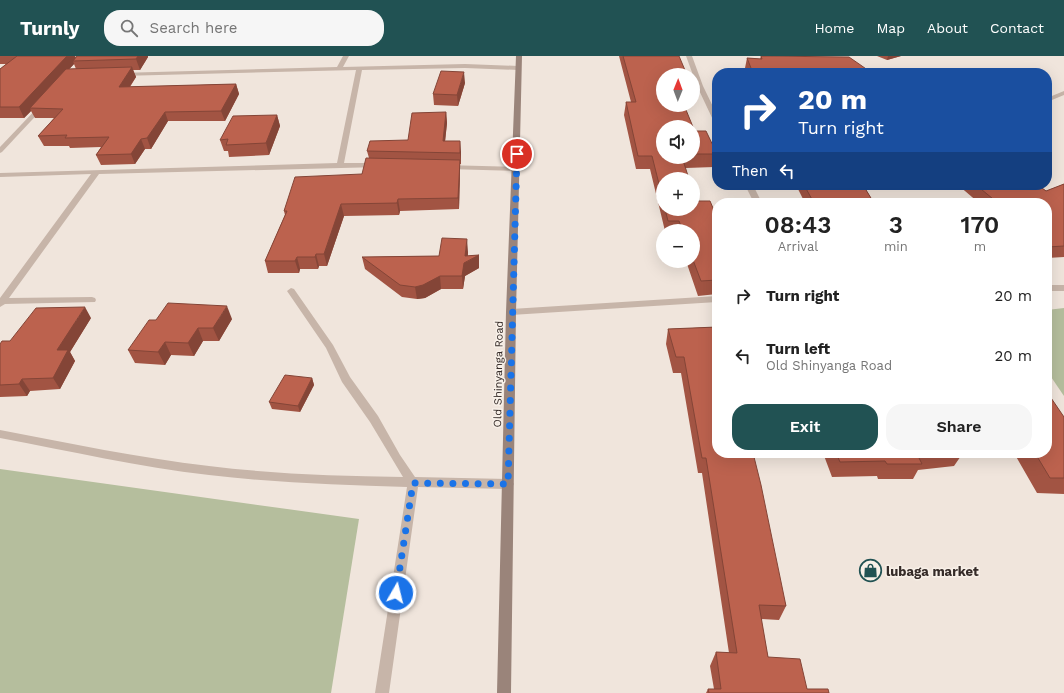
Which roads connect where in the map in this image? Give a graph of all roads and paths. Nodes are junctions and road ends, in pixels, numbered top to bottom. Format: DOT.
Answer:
graph roads {
  1 [pos="519,56"];
  2 [pos="690,56"];
  3 [pos="343,57"];
  4 [pos="518,68"];
  5 [pos="359,69"];
  6 [pos="338,70"];
  7 [pos="110,74"];
  8 [pos="1064,93"];
  9 [pos="1052,98"];
  10 [pos="45,102"];
  11 [pos="712,111"];
  12 [pos="0,151"];
  13 [pos="340,165"];
  14 [pos="386,166"];
  15 [pos="440,167"];
  16 [pos="516,169"];
  17 [pos="97,172"];
  18 [pos="0,175"];
  19 [pos="1052,288"];
  20 [pos="1064,288"];
  21 [pos="290,292"];
  22 [pos="712,299"];
  23 [pos="92,300"];
  24 [pos="1,302"];
  25 [pos="511,312"];
  26 [pos="0,434"];
  27 [pos="413,483"];
  28 [pos="508,484"];
  29 [pos="382,693"];
  30 [pos="504,693"];
  1 -- 4 [label="main road, Old Shinyanga Road"];
  2 -- 11 [label="street"];
  3 -- 6 [label="street"];
  4 -- 5 [label="street"];
  4 -- 16 [label="main road, Old Shinyanga Road"];
  5 -- 6 [label="street"];
  5 -- 13 [label="street"];
  6 -- 7 [label="street"];
  8 -- 9 [label="street"];
  10 -- 12 [label="street"];
  13 -- 14 [label="street"];
  13 -- 17 [label="street"];
  15 -- 16 [label="street"];
  16 -- 25 [label="main road, Old Shinyanga Road"];
  17 -- 18 [label="street"];
  17 -- 24 [label="street"];
  19 -- 20 [label="street"];
  21 -- 27 [label="street"];
  22 -- 25 [label="street"];
  23 -- 24 [label="street"];
  25 -- 28 [label="main road, Old Shinyanga Road"];
  26 -- 27 [label="street"];
  27 -- 28 [label="street"];
  27 -- 29 [label="street"];
  28 -- 30 [label="main road, Old Shinyanga Road"];
}
